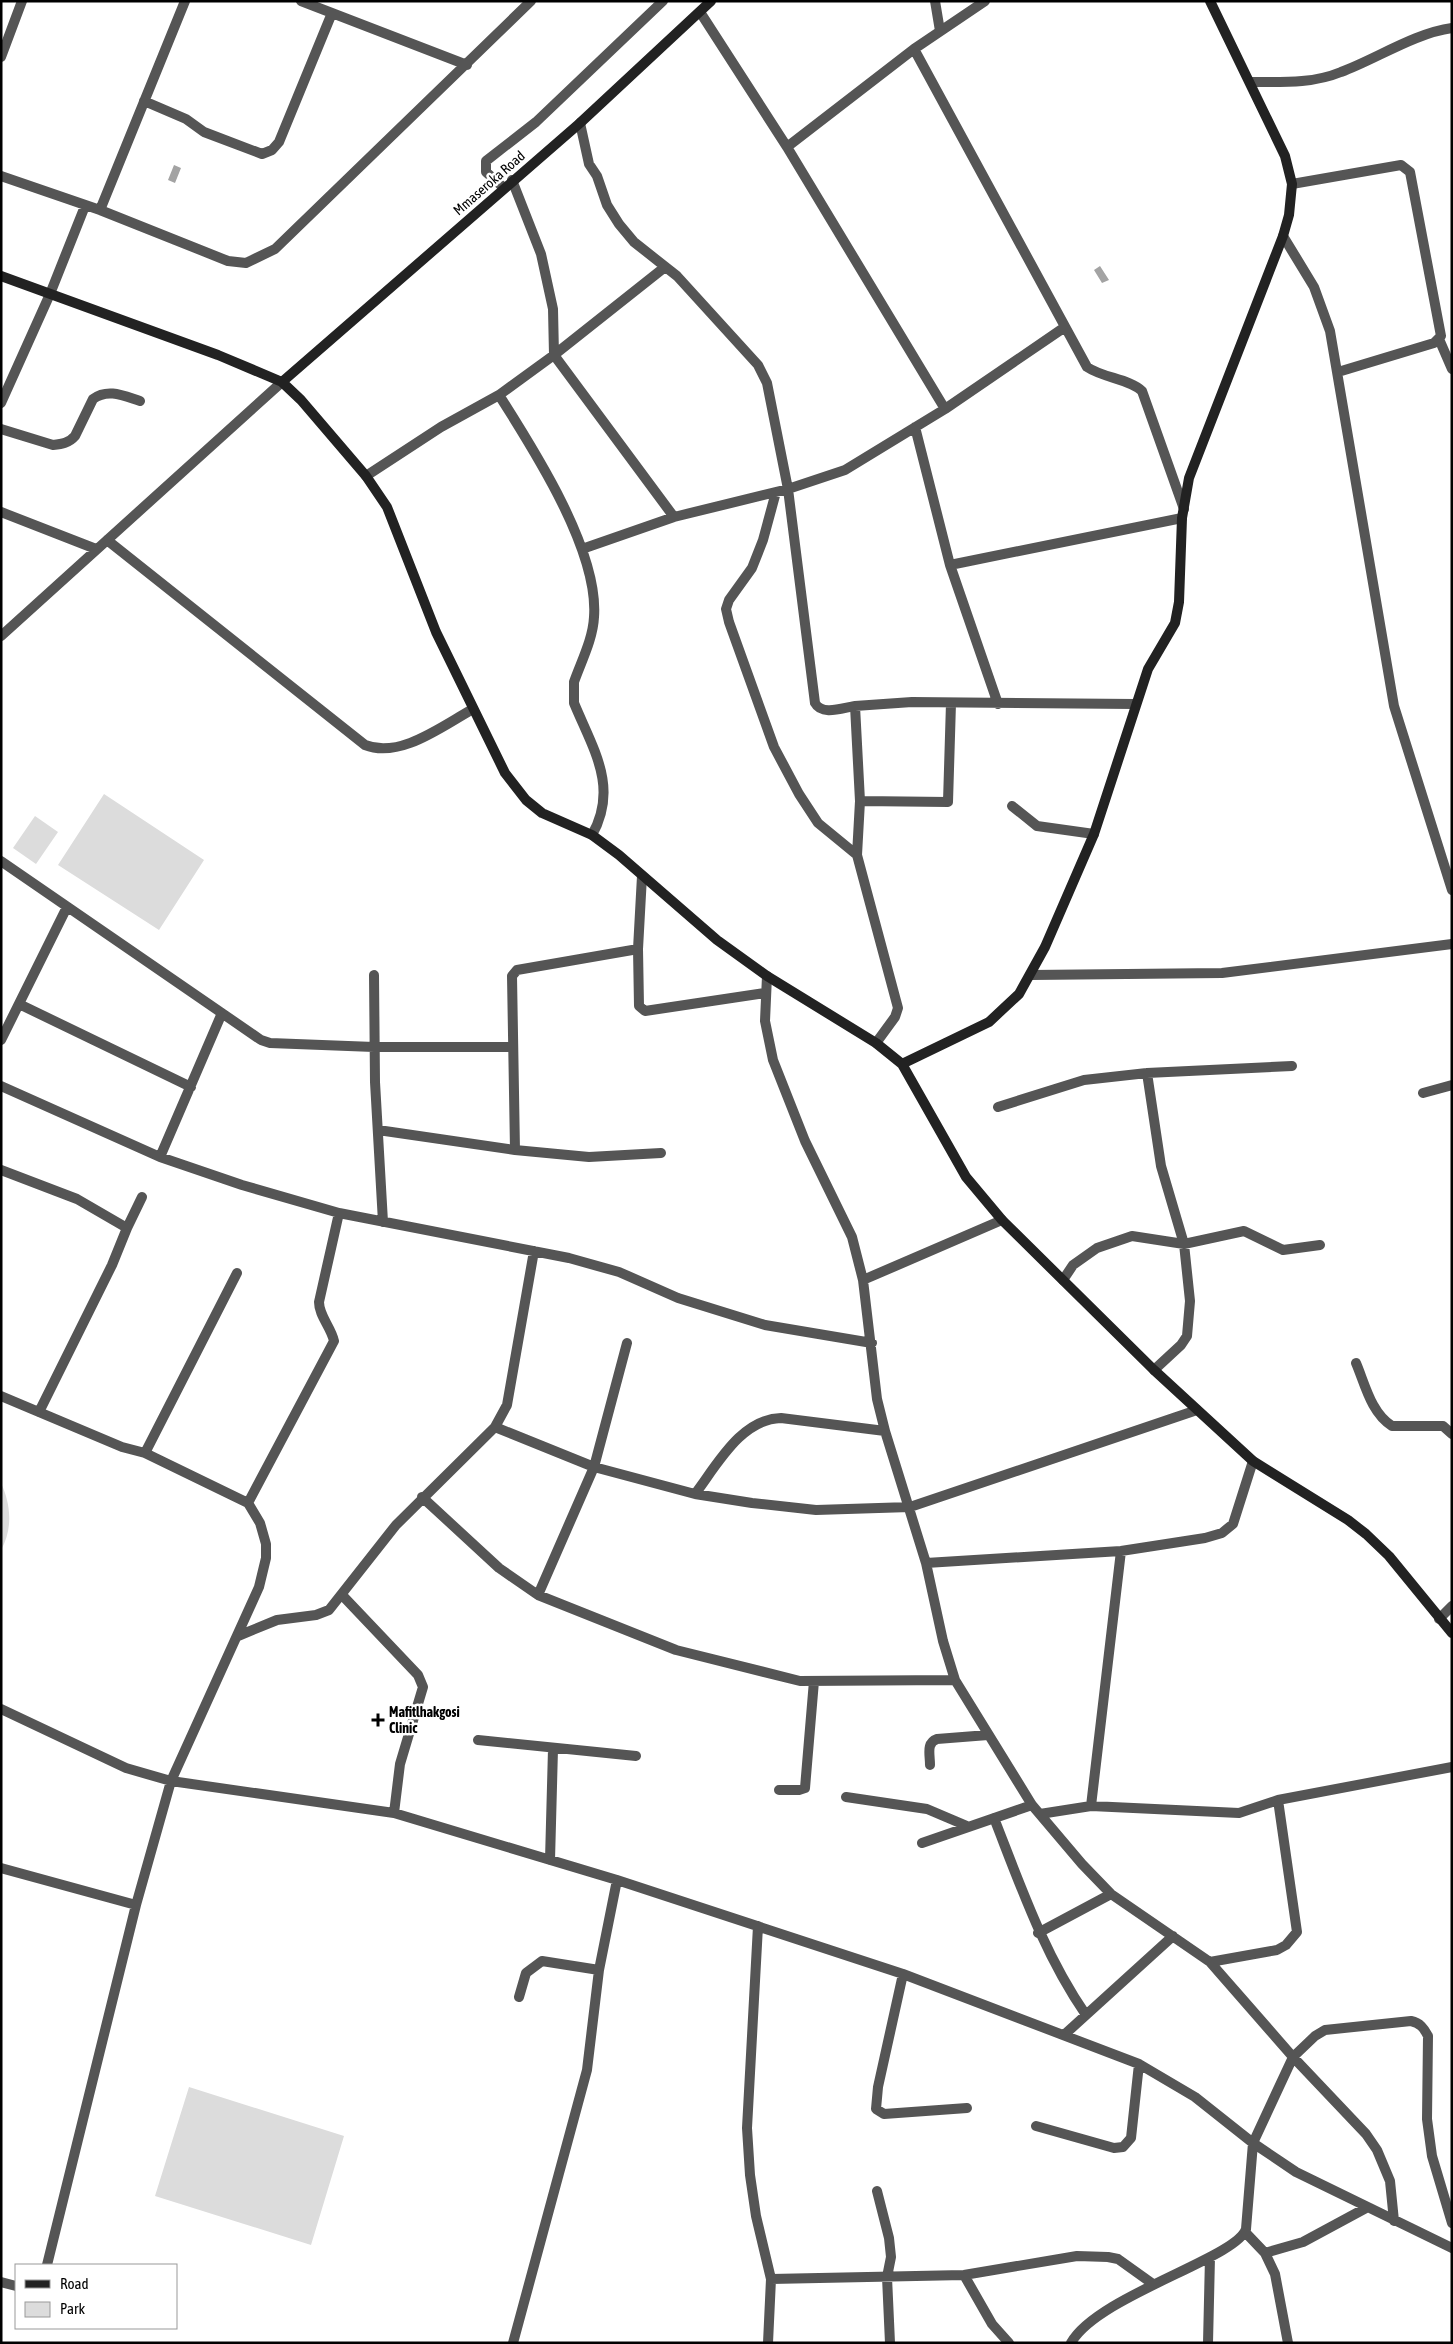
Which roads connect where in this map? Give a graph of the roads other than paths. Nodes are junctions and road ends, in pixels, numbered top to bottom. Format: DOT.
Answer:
graph roads {
  1 [pos="22,1"];
  2 [pos="185,1"];
  3 [pos="300,1"];
  4 [pos="531,1"];
  5 [pos="663,1"];
  6 [pos="711,1"];
  7 [pos="935,1"];
  8 [pos="985,1"];
  9 [pos="1210,1"];
  10 [pos="700,12"];
  11 [pos="332,13"];
  12 [pos="1452,28"];
  13 [pos="940,31"];
  14 [pos="914,49"];
  15 [pos="1,57"];
  16 [pos="467,65"];
  17 [pos="1250,82"];
  18 [pos="144,101"];
  19 [pos="580,123"];
  20 [pos="787,147"];
  21 [pos="1,176"];
  22 [pos="512,180"];
  23 [pos="1292,184"];
  24 [pos="503,188"];
  25 [pos="84,206"];
  26 [pos="100,210"];
  27 [pos="1283,236"];
  28 [pos="665,267"];
  29 [pos="1,276"];
  30 [pos="50,294"];
  31 [pos="1065,327"];
  32 [pos="1439,339"];
  33 [pos="554,355"];
  34 [pos="1452,369"];
  35 [pos="1338,372"];
  36 [pos="282,382"];
  37 [pos="499,396"];
  38 [pos="140,400"];
  39 [pos="1,403"];
  40 [pos="945,409"];
  41 [pos="915,427"];
  42 [pos="1,429"];
  43 [pos="366,476"];
  44 [pos="788,489"];
  45 [pos="776,492"];
  46 [pos="1,512"];
  47 [pos="1183,514"];
  48 [pos="674,517"];
  49 [pos="107,540"];
  50 [pos="96,549"];
  51 [pos="582,549"];
  52 [pos="950,565"];
  53 [pos="1,636"];
  54 [pos="951,703"];
  55 [pos="998,704"];
  56 [pos="1136,704"];
  57 [pos="855,706"];
  58 [pos="473,709"];
  59 [pos="860,801"];
  60 [pos="1012,806"];
  61 [pos="1094,834"];
  62 [pos="592,835"];
  63 [pos="857,855"];
  64 [pos="1,861"];
  65 [pos="1448,862"];
  66 [pos="642,876"];
  67 [pos="1452,890"];
  68 [pos="67,906"];
  69 [pos="1452,944"];
  70 [pos="638,949"];
  71 [pos="374,975"];
  72 [pos="1031,975"];
  73 [pos="768,976"];
  74 [pos="766,993"];
  75 [pos="19,1004"];
  76 [pos="222,1013"];
  77 [pos="1,1040"];
  78 [pos="876,1043"];
  79 [pos="374,1047"];
  80 [pos="514,1047"];
  81 [pos="902,1064"];
  82 [pos="1292,1066"];
  83 [pos="1147,1073"];
  84 [pos="1452,1085"];
  85 [pos="1,1086"];
  86 [pos="190,1087"];
  87 [pos="1423,1093"];
  88 [pos="998,1107"];
  89 [pos="378,1130"];
  90 [pos="515,1150"];
  91 [pos="661,1153"];
  92 [pos="160,1157"];
  93 [pos="1,1170"];
  94 [pos="142,1197"];
  95 [pos="339,1212"];
  96 [pos="1002,1220"];
  97 [pos="383,1222"];
  98 [pos="127,1228"];
  99 [pos="1184,1244"];
  100 [pos="1320,1245"];
  101 [pos="534,1251"];
  102 [pos="237,1273"];
  103 [pos="862,1280"];
  104 [pos="1063,1280"];
  105 [pos="627,1343"];
  106 [pos="872,1343"];
  107 [pos="1356,1363"];
  108 [pos="1154,1370"];
  109 [pos="1,1396"];
  110 [pos="1197,1410"];
  111 [pos="39,1412"];
  112 [pos="495,1427"];
  113 [pos="885,1430"];
  114 [pos="1452,1434"];
  115 [pos="145,1454"];
  116 [pos="1253,1461"];
  117 [pos="594,1467"];
  118 [pos="695,1494"];
  119 [pos="422,1498"];
  120 [pos="248,1503"];
  121 [pos="910,1507"];
  122 [pos="1121,1551"];
  123 [pos="926,1563"];
  124 [pos="342,1595"];
  125 [pos="538,1595"];
  126 [pos="1445,1612"];
  127 [pos="1452,1634"];
  128 [pos="238,1636"];
  129 [pos="955,1680"];
  130 [pos="814,1681"];
  131 [pos="1,1709"];
  132 [pos="988,1735"];
  133 [pos="478,1740"];
  134 [pos="553,1749"];
  135 [pos="636,1756"];
  136 [pos="930,1764"];
  137 [pos="1452,1767"];
  138 [pos="171,1781"];
  139 [pos="779,1790"];
  140 [pos="846,1797"];
  141 [pos="1278,1800"];
  142 [pos="1032,1805"];
  143 [pos="1092,1806"];
  144 [pos="394,1813"];
  145 [pos="1040,1814"];
  146 [pos="994,1818"];
  147 [pos="967,1826"];
  148 [pos="922,1843"];
  149 [pos="550,1860"];
  150 [pos="1,1868"];
  151 [pos="617,1880"];
  152 [pos="1111,1894"];
  153 [pos="136,1905"];
  154 [pos="758,1926"];
  155 [pos="1038,1933"];
  156 [pos="1173,1936"];
  157 [pos="1210,1962"];
  158 [pos="599,1970"];
  159 [pos="903,1974"];
  160 [pos="519,1997"];
  161 [pos="1086,2015"];
  162 [pos="1064,2035"];
  163 [pos="1293,2057"];
  164 [pos="1139,2064"];
  165 [pos="967,2108"];
  166 [pos="1036,2126"];
  167 [pos="1253,2143"];
  168 [pos="877,2191"];
  169 [pos="1366,2208"];
  170 [pos="1450,2211"];
  171 [pos="1394,2221"];
  172 [pos="1452,2223"];
  173 [pos="1245,2232"];
  174 [pos="1452,2248"];
  175 [pos="1265,2253"];
  176 [pos="1210,2257"];
  177 [pos="47,2264"];
  178 [pos="964,2275"];
  179 [pos="888,2277"];
  180 [pos="771,2279"];
  181 [pos="1,2282"];
  182 [pos="1153,2284"];
  183 [pos="15,2286"];
  184 [pos="513,2343"];
  185 [pos="768,2343"];
  186 [pos="890,2343"];
  187 [pos="1010,2343"];
  188 [pos="1072,2343"];
  189 [pos="1208,2343"];
  190 [pos="1288,2343"];
  1 -- 15 [label="street"];
  2 -- 18 [label="street"];
  3 -- 11 [label="street"];
  4 -- 16 [label="street"];
  5 -- 24 [label="street"];
  6 -- 10 [label="street, Mmaseroka Road"];
  7 -- 13 [label="street"];
  8 -- 13 [label="street"];
  9 -- 17 [label="street"];
  10 -- 19 [label="street, Mmaseroka Road"];
  10 -- 20 [label="street"];
  11 -- 16 [label="street"];
  11 -- 18 [label="street"];
  12 -- 17 [label="street"];
  13 -- 14 [label="street"];
  14 -- 20 [label="street"];
  14 -- 31 [label="street"];
  16 -- 26 [label="street"];
  17 -- 23 [label="street"];
  18 -- 26 [label="street"];
  19 -- 22 [label="street, Mmaseroka Road"];
  19 -- 28 [label="street"];
  20 -- 40 [label="street"];
  21 -- 25 [label="street"];
  22 -- 24 [label="street, Mmaseroka Road"];
  22 -- 33 [label="street"];
  23 -- 27 [label="street"];
  23 -- 32 [label="street"];
  24 -- 36 [label="street, Mmaseroka Road"];
  25 -- 26 [label="street"];
  25 -- 30 [label="street"];
  27 -- 35 [label="street"];
  27 -- 47 [label="street"];
  28 -- 33 [label="street"];
  28 -- 44 [label="street"];
  29 -- 30 [label="street"];
  30 -- 36 [label="street"];
  30 -- 39 [label="street"];
  31 -- 40 [label="street"];
  31 -- 47 [label="street"];
  32 -- 34 [label="street"];
  32 -- 35 [label="street"];
  33 -- 37 [label="street"];
  33 -- 48 [label="street"];
  35 -- 65 [label="street"];
  36 -- 43 [label="street"];
  36 -- 49 [label="street"];
  37 -- 43 [label="street"];
  37 -- 51 [label="street"];
  38 -- 42 [label="street"];
  40 -- 41 [label="street"];
  41 -- 44 [label="street"];
  41 -- 52 [label="street"];
  43 -- 58 [label="street"];
  44 -- 45 [label="street"];
  44 -- 57 [label="street"];
  45 -- 48 [label="street"];
  45 -- 63 [label="street"];
  46 -- 50 [label="street"];
  47 -- 52 [label="street"];
  47 -- 56 [label="street"];
  48 -- 51 [label="street"];
  49 -- 50 [label="street"];
  49 -- 58 [label="street"];
  50 -- 53 [label="street"];
  51 -- 62 [label="street"];
  52 -- 55 [label="street"];
  54 -- 55 [label="street"];
  54 -- 57 [label="street"];
  54 -- 59 [label="street"];
  55 -- 56 [label="street"];
  56 -- 61 [label="street"];
  57 -- 59 [label="street"];
  58 -- 62 [label="street"];
  59 -- 63 [label="street"];
  60 -- 61 [label="street"];
  61 -- 72 [label="street"];
  62 -- 66 [label="street"];
  63 -- 78 [label="street"];
  64 -- 68 [label="street"];
  65 -- 67 [label="street"];
  66 -- 70 [label="street"];
  66 -- 73 [label="street"];
  68 -- 75 [label="street"];
  68 -- 76 [label="street"];
  69 -- 72 [label="street"];
  70 -- 74 [label="street"];
  70 -- 80 [label="street"];
  71 -- 79 [label="street"];
  72 -- 81 [label="street"];
  73 -- 74 [label="street"];
  73 -- 78 [label="street"];
  74 -- 103 [label="street"];
  75 -- 77 [label="street"];
  75 -- 86 [label="street"];
  76 -- 79 [label="street"];
  76 -- 86 [label="street"];
  78 -- 81 [label="street"];
  79 -- 80 [label="street"];
  79 -- 89 [label="street"];
  80 -- 90 [label="street"];
  81 -- 96 [label="street"];
  82 -- 83 [label="street"];
  83 -- 88 [label="street"];
  83 -- 99 [label="street"];
  84 -- 87 [label="street"];
  85 -- 92 [label="street"];
  86 -- 92 [label="street"];
  89 -- 90 [label="street"];
  89 -- 97 [label="street"];
  90 -- 91 [label="street"];
  92 -- 95 [label="street"];
  93 -- 98 [label="street"];
  94 -- 98 [label="street"];
  95 -- 97 [label="street"];
  95 -- 120 [label="street"];
  96 -- 103 [label="street"];
  96 -- 104 [label="street"];
  97 -- 101 [label="street"];
  98 -- 111 [label="street"];
  99 -- 100 [label="street"];
  99 -- 104 [label="street"];
  99 -- 108 [label="street"];
  101 -- 106 [label="street"];
  101 -- 112 [label="street"];
  102 -- 115 [label="street"];
  103 -- 106 [label="street"];
  104 -- 108 [label="street"];
  105 -- 117 [label="street"];
  106 -- 113 [label="street"];
  107 -- 114 [label="street"];
  108 -- 110 [label="street"];
  109 -- 111 [label="street"];
  110 -- 116 [label="street"];
  110 -- 121 [label="street"];
  111 -- 115 [label="street"];
  112 -- 117 [label="street"];
  112 -- 119 [label="street"];
  113 -- 118 [label="street"];
  113 -- 121 [label="street"];
  115 -- 120 [label="street"];
  116 -- 122 [label="street"];
  116 -- 126 [label="street"];
  117 -- 118 [label="street"];
  117 -- 125 [label="street"];
  118 -- 121 [label="street"];
  119 -- 124 [label="street"];
  119 -- 125 [label="street"];
  120 -- 128 [label="street"];
  121 -- 123 [label="street"];
  122 -- 123 [label="street"];
  122 -- 143 [label="street"];
  123 -- 129 [label="street"];
  124 -- 128 [label="street"];
  124 -- 144 [label="street"];
  125 -- 130 [label="street"];
  126 -- 127 [label="street"];
  128 -- 138 [label="street"];
  129 -- 130 [label="street"];
  129 -- 132 [label="street"];
  130 -- 139 [label="street"];
  131 -- 138 [label="street"];
  132 -- 136 [label="street"];
  132 -- 142 [label="street"];
  133 -- 134 [label="street"];
  134 -- 135 [label="street"];
  134 -- 149 [label="street"];
  137 -- 141 [label="street"];
  138 -- 144 [label="street"];
  138 -- 153 [label="street"];
  140 -- 147 [label="street"];
  141 -- 143 [label="street"];
  141 -- 157 [label="street"];
  142 -- 145 [label="street"];
  142 -- 146 [label="street"];
  143 -- 145 [label="street"];
  144 -- 149 [label="street"];
  145 -- 152 [label="street"];
  146 -- 147 [label="street"];
  146 -- 155 [label="street"];
  147 -- 148 [label="street"];
  149 -- 151 [label="street"];
  150 -- 153 [label="street"];
  151 -- 154 [label="street"];
  151 -- 158 [label="street"];
  152 -- 155 [label="street"];
  152 -- 156 [label="street"];
  153 -- 177 [label="street"];
  154 -- 159 [label="street"];
  154 -- 180 [label="street"];
  155 -- 161 [label="street"];
  156 -- 157 [label="street"];
  156 -- 161 [label="street"];
  157 -- 163 [label="street"];
  158 -- 160 [label="street"];
  158 -- 184 [label="street"];
  159 -- 162 [label="street"];
  159 -- 165 [label="street"];
  161 -- 162 [label="street"];
  162 -- 164 [label="street"];
  163 -- 167 [label="street"];
  163 -- 170 [label="street"];
  163 -- 171 [label="street"];
  164 -- 166 [label="street"];
  164 -- 167 [label="street"];
  167 -- 169 [label="street"];
  167 -- 173 [label="street"];
  168 -- 179 [label="street"];
  169 -- 171 [label="street"];
  169 -- 175 [label="street"];
  170 -- 172 [label="street"];
  171 -- 174 [label="street"];
  173 -- 175 [label="street"];
  173 -- 176 [label="street"];
  175 -- 190 [label="street"];
  176 -- 182 [label="street"];
  176 -- 189 [label="street"];
  178 -- 179 [label="street"];
  178 -- 182 [label="street"];
  178 -- 187 [label="street"];
  179 -- 180 [label="street"];
  179 -- 186 [label="street"];
  180 -- 185 [label="street"];
  181 -- 183 [label="street"];
  182 -- 188 [label="street"];
}
